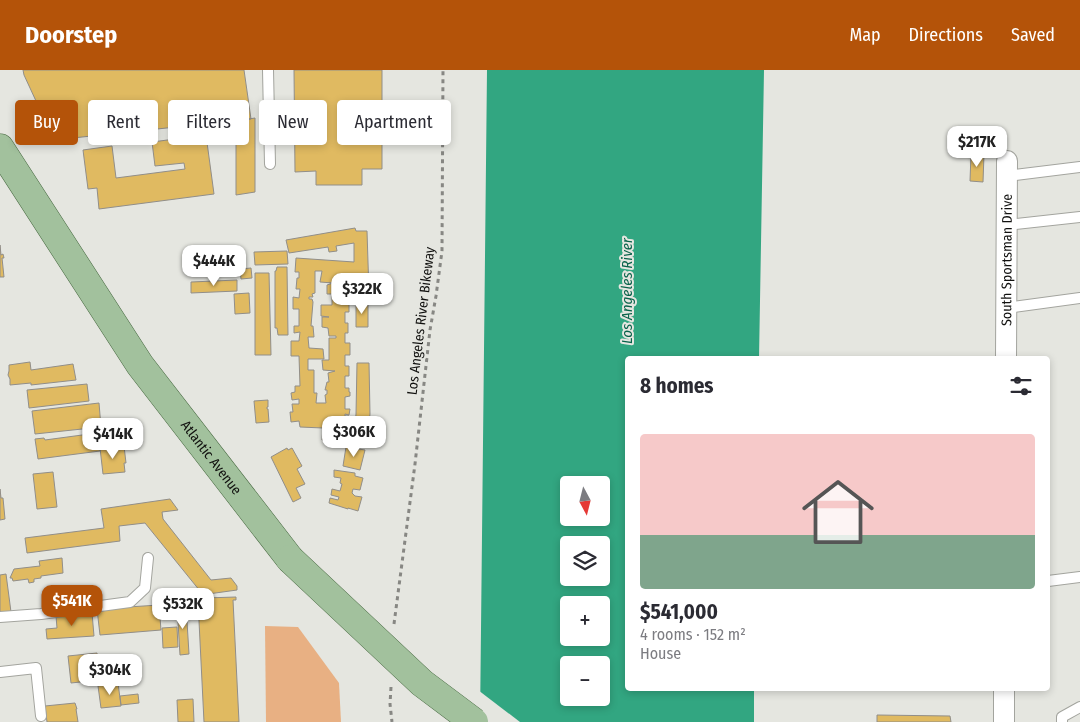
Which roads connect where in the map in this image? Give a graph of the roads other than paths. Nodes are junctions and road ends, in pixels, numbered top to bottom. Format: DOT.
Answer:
graph roads {
  1 [pos="268,70"];
  2 [pos="0,148"];
  3 [pos="270,164"];
  4 [pos="1080,167"];
  5 [pos="1007,169"];
  6 [pos="1080,217"];
  7 [pos="1007,225"];
  8 [pos="1080,298"];
  9 [pos="1006,308"];
  10 [pos="1006,356"];
  11 [pos="148,558"];
  12 [pos="1080,577"];
  13 [pos="1050,581"];
  14 [pos="0,618"];
  15 [pos="0,672"];
  16 [pos="1004,691"];
  17 [pos="1080,706"];
  18 [pos="41,716"];
  19 [pos="474,722"];
  20 [pos="1004,722"];
  21 [pos="1062,722"];
  1 -- 3 [label="lane"];
  2 -- 19 [label="main road, Atlantic Avenue, bridge"];
  4 -- 5 [label="lane"];
  5 -- 7 [label="street, South Sportsman Drive"];
  6 -- 7 [label="lane"];
  7 -- 9 [label="street, South Sportsman Drive"];
  8 -- 9 [label="lane"];
  9 -- 10 [label="street, South Sportsman Drive"];
  11 -- 14 [label="lane"];
  12 -- 13 [label="lane"];
  15 -- 18 [label="lane"];
  16 -- 20 [label="street"];
  17 -- 21 [label="lane"];
}
